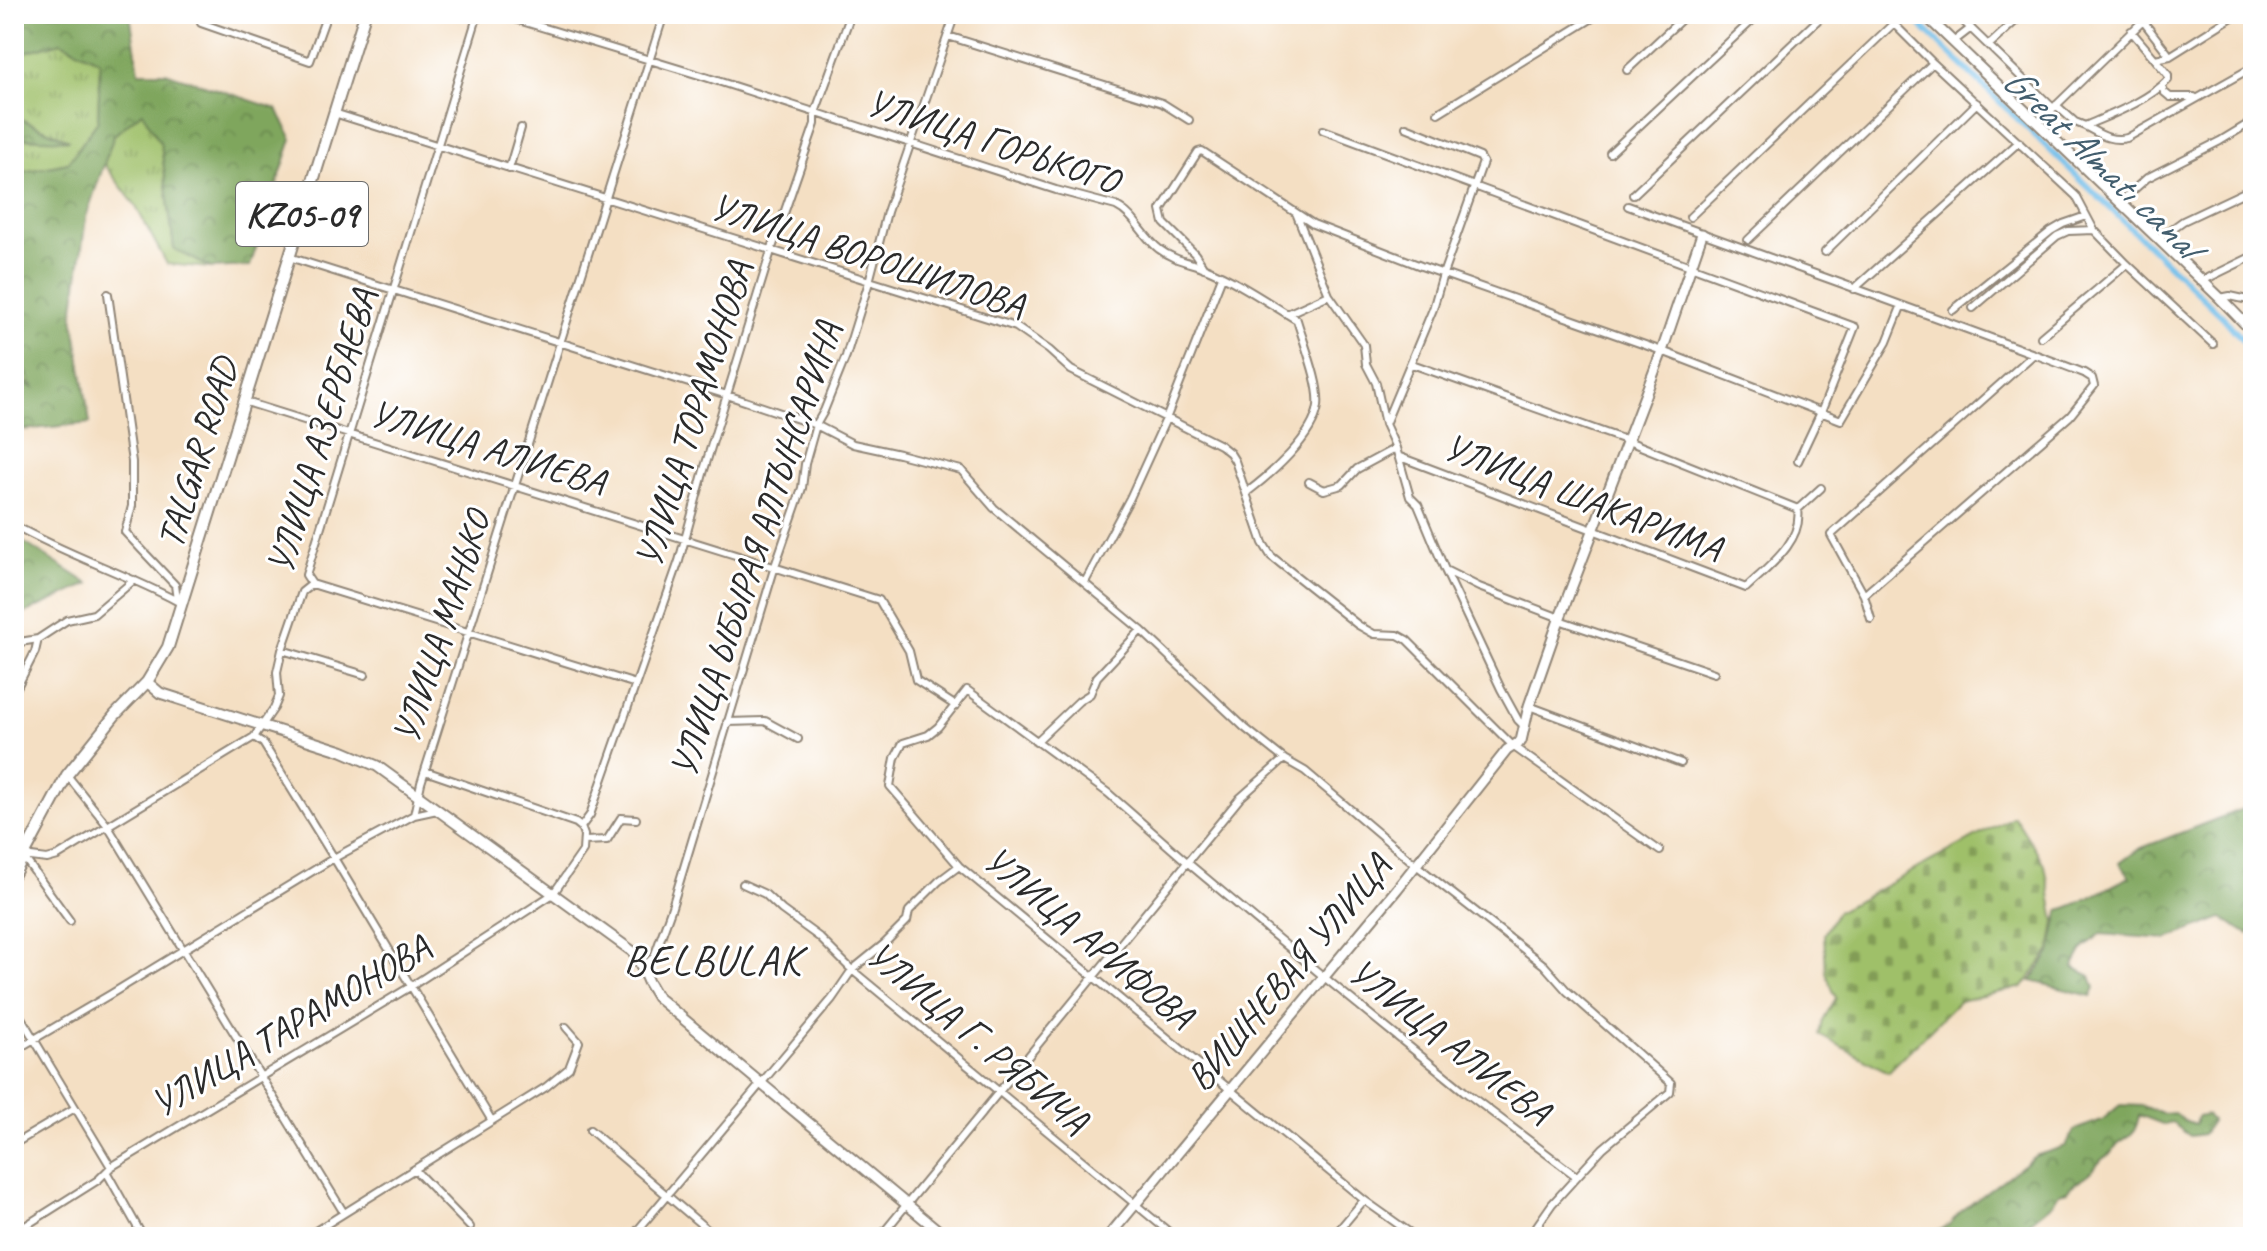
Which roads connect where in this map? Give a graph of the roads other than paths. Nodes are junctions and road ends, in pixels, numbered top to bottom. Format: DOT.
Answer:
graph roads {
  1 [pos="327,14"];
  2 [pos="365,14"];
  3 [pos="478,14"];
  4 [pos="499,14"];
  5 [pos="664,14"];
  6 [pos="851,14"];
  7 [pos="955,14"];
  8 [pos="1599,14"];
  9 [pos="1687,14"];
  10 [pos="1759,14"];
  11 [pos="1824,14"];
  12 [pos="1884,14"];
  13 [pos="1924,14"];
  14 [pos="1956,14"];
  15 [pos="2023,14"];
  16 [pos="2150,14"];
  17 [pos="2237,14"];
  18 [pos="2143,21"];
  19 [pos="201,23"];
  20 [pos="1894,23"];
  21 [pos="1971,28"];
  22 [pos="2131,31"];
  23 [pos="948,36"];
  24 [pos="1953,42"];
  25 [pos="1989,45"];
  26 [pos="2170,56"];
  27 [pos="2155,59"];
  28 [pos="649,61"];
  29 [pos="1933,63"];
  30 [pos="2253,67"];
  31 [pos="1627,70"];
  32 [pos="2162,86"];
  33 [pos="2197,97"];
  34 [pos="1977,103"];
  35 [pos="2055,107"];
  36 [pos="334,113"];
  37 [pos="815,113"];
  38 [pos="1438,113"];
  39 [pos="1189,120"];
  40 [pos="2253,121"];
  41 [pos="2038,123"];
  42 [pos="2085,126"];
  43 [pos="1406,127"];
  44 [pos="521,128"];
  45 [pos="1323,130"];
  46 [pos="2019,142"];
  47 [pos="912,143"];
  48 [pos="438,147"];
  49 [pos="1610,153"];
  50 [pos="509,169"];
  51 [pos="1474,185"];
  52 [pos="2253,188"];
  53 [pos="1633,195"];
  54 [pos="606,200"];
  55 [pos="2120,202"];
  56 [pos="1628,206"];
  57 [pos="1296,213"];
  58 [pos="2086,216"];
  59 [pos="1690,217"];
  60 [pos="2094,230"];
  61 [pos="1702,234"];
  62 [pos="2158,239"];
  63 [pos="1748,240"];
  64 [pos="771,251"];
  65 [pos="1825,252"];
  66 [pos="2253,256"];
  67 [pos="289,257"];
  68 [pos="2127,264"];
  69 [pos="1691,266"];
  70 [pos="1204,268"];
  71 [pos="1443,274"];
  72 [pos="1222,277"];
  73 [pos="2202,281"];
  74 [pos="869,282"];
  75 [pos="393,289"];
  76 [pos="1854,289"];
  77 [pos="108,294"];
  78 [pos="1329,295"];
  79 [pos="2220,298"];
  80 [pos="2253,301"];
  81 [pos="1901,307"];
  82 [pos="1973,308"];
  83 [pos="1953,310"];
  84 [pos="1287,314"];
  85 [pos="2253,332"];
  86 [pos="2041,337"];
  87 [pos="561,341"];
  88 [pos="2213,344"];
  89 [pos="1662,351"];
  90 [pos="2034,354"];
  91 [pos="1412,364"];
  92 [pos="727,395"];
  93 [pos="243,401"];
  94 [pos="1822,410"];
  95 [pos="1166,419"];
  96 [pos="1385,424"];
  97 [pos="816,425"];
  98 [pos="349,433"];
  99 [pos="1628,441"];
  100 [pos="1396,448"];
  101 [pos="1400,457"];
  102 [pos="1798,461"];
  103 [pos="1309,482"];
  104 [pos="516,485"];
  105 [pos="1821,488"];
  106 [pos="1246,493"];
  107 [pos="1798,509"];
  108 [pos="14,525"];
  109 [pos="1594,532"];
  110 [pos="685,539"];
  111 [pos="775,566"];
  112 [pos="1445,570"];
  113 [pos="134,580"];
  114 [pos="1085,582"];
  115 [pos="312,584"];
  116 [pos="1864,595"];
  117 [pos="179,602"];
  118 [pos="1871,619"];
  119 [pos="1559,620"];
  120 [pos="1141,630"];
  121 [pos="468,632"];
  122 [pos="38,639"];
  123 [pos="14,643"];
  124 [pos="282,650"];
  125 [pos="1714,673"];
  126 [pos="365,675"];
  127 [pos="147,682"];
  128 [pos="636,684"];
  129 [pos="14,693"];
  130 [pos="956,706"];
  131 [pos="1529,706"];
  132 [pos="727,722"];
  133 [pos="264,726"];
  134 [pos="1525,727"];
  135 [pos="254,737"];
  136 [pos="798,739"];
  137 [pos="1036,742"];
  138 [pos="1514,747"];
  139 [pos="1284,759"];
  140 [pos="1681,763"];
  141 [pos="425,771"];
  142 [pos="67,775"];
  143 [pos="418,796"];
  144 [pos="437,810"];
  145 [pos="414,815"];
  146 [pos="636,819"];
  147 [pos="107,825"];
  148 [pos="581,827"];
  149 [pos="585,841"];
  150 [pos="1660,851"];
  151 [pos="23,856"];
  152 [pos="334,858"];
  153 [pos="1188,863"];
  154 [pos="1416,865"];
  155 [pos="959,866"];
  156 [pos="14,874"];
  157 [pos="743,884"];
  158 [pos="553,894"];
  159 [pos="70,921"];
  160 [pos="184,948"];
  161 [pos="643,967"];
  162 [pos="852,970"];
  163 [pos="1094,977"];
  164 [pos="1324,977"];
  165 [pos="410,987"];
  166 [pos="14,1006"];
  167 [pos="566,1027"];
  168 [pos="34,1039"];
  169 [pos="14,1051"];
  170 [pos="261,1076"];
  171 [pos="760,1083"];
  172 [pos="1229,1089"];
  173 [pos="1001,1091"];
  174 [pos="75,1108"];
  175 [pos="492,1121"];
  176 [pos="590,1130"];
  177 [pos="14,1144"];
  178 [pos="109,1170"];
  179 [pos="415,1170"];
  180 [pos="1576,1176"];
  181 [pos="666,1196"];
  182 [pos="1364,1200"];
  183 [pos="1135,1204"];
  184 [pos="907,1205"];
  185 [pos="344,1213"];
  186 [pos="470,1227"];
  187 [pos="321,1228"];
  188 [pos="14,1233"];
  189 [pos="143,1237"];
  190 [pos="306,1237"];
  191 [pos="327,1237"];
  192 [pos="632,1237"];
  193 [pos="716,1237"];
  194 [pos="880,1237"];
  195 [pos="946,1237"];
  196 [pos="1108,1237"];
  197 [pos="1175,1237"];
  198 [pos="1333,1237"];
  199 [pos="1416,1237"];
  200 [pos="1529,1237"];
  1 -- 19 [label="street"];
  2 -- 36 [label="main road, TALGAR ROAD / KZ05-09"];
  3 -- 48 [label="street, УЛИЦА АЗЕРБАЕВА"];
  4 -- 28 [label="street, УЛИЦА ГОРЬКОГО"];
  5 -- 28 [label="street, УЛИЦА МАНЬКО"];
  6 -- 37 [label="street, УЛИЦА ТОРАМОНОВА"];
  7 -- 23 [label="street, УЛИЦА ЫБЫРАЯ АЛТЫНСАРИНА"];
  8 -- 38 [label="street"];
  9 -- 31 [label="street"];
  10 -- 49 [label="street"];
  11 -- 53 [label="street"];
  12 -- 20 [label="street"];
  13 -- 24 [label="street"];
  14 -- 21 [label="street"];
  15 -- 25 [label="street"];
  16 -- 18 [label="street"];
  17 -- 26 [label="street"];
  18 -- 22 [label="street"];
  18 -- 26 [label="street"];
  20 -- 29 [label="street"];
  20 -- 59 [label="street"];
  21 -- 24 [label="street"];
  21 -- 25 [label="street"];
  22 -- 27 [label="street"];
  22 -- 35 [label="street"];
  23 -- 39 [label="street"];
  23 -- 47 [label="street, УЛИЦА ЫБЫРАЯ АЛТЫНСАРИНА"];
  24 -- 41 [label="street"];
  25 -- 35 [label="street"];
  26 -- 27 [label="street"];
  27 -- 32 [label="street"];
  28 -- 37 [label="street, УЛИЦА ГОРЬКОГО"];
  28 -- 54 [label="street, УЛИЦА МАНЬКО"];
  29 -- 34 [label="street"];
  29 -- 63 [label="street"];
  30 -- 33 [label="street"];
  32 -- 33 [label="street"];
  32 -- 42 [label="street"];
  33 -- 42 [label="street"];
  34 -- 46 [label="street"];
  34 -- 65 [label="street"];
  35 -- 41 [label="street"];
  35 -- 42 [label="street"];
  36 -- 48 [label="street, УЛИЦА ВОРОШИЛОВА"];
  36 -- 67 [label="main road, TALGAR ROAD / KZ05-09"];
  37 -- 47 [label="street, УЛИЦА ГОРЬКОГО"];
  37 -- 64 [label="street, УЛИЦА ТОРАМОНОВА"];
  40 -- 55 [label="street"];
  41 -- 55 [label="street"];
  43 -- 51 [label="street"];
  44 -- 50 [label="street"];
  45 -- 51 [label="street"];
  46 -- 58 [label="street"];
  46 -- 76 [label="street"];
  47 -- 70 [label="street, УЛИЦА ГОРЬКОГО"];
  47 -- 74 [label="street, УЛИЦА ЫБЫРАЯ АЛТЫНСАРИНА"];
  48 -- 50 [label="street, УЛИЦА ВОРОШИЛОВА"];
  48 -- 75 [label="street, УЛИЦА АЗЕРБАЕВА"];
  50 -- 54 [label="street, УЛИЦА ВОРОШИЛОВА"];
  51 -- 69 [label="street"];
  51 -- 71 [label="street"];
  52 -- 62 [label="street"];
  54 -- 64 [label="street, УЛИЦА ВОРОШИЛОВА"];
  54 -- 87 [label="street, УЛИЦА МАНЬКО"];
  55 -- 62 [label="street"];
  56 -- 61 [label="street"];
  57 -- 70 [label="street"];
  57 -- 71 [label="street"];
  57 -- 78 [label="street"];
  58 -- 60 [label="street"];
  58 -- 83 [label="street"];
  60 -- 68 [label="street"];
  60 -- 82 [label="street"];
  61 -- 69 [label="street, ВИШНЕВАЯ УЛИЦА"];
  61 -- 76 [label="street"];
  62 -- 73 [label="street"];
  64 -- 74 [label="street, УЛИЦА ВОРОШИЛОВА"];
  64 -- 92 [label="street, УЛИЦА ТОРАМОНОВА"];
  66 -- 73 [label="street"];
  67 -- 75 [label="street"];
  67 -- 93 [label="main road, TALGAR ROAD / KZ05-09"];
  68 -- 86 [label="street"];
  68 -- 88 [label="street"];
  69 -- 89 [label="street, ВИШНЕВАЯ УЛИЦА"];
  69 -- 94 [label="street"];
  70 -- 72 [label="street, УЛИЦА ГОРЬКОГО"];
  71 -- 89 [label="street"];
  71 -- 91 [label="street"];
  72 -- 84 [label="street, УЛИЦА ГОРЬКОГО"];
  72 -- 95 [label="street"];
  73 -- 79 [label="street"];
  74 -- 95 [label="street, УЛИЦА ВОРОШИЛОВА"];
  74 -- 97 [label="street, УЛИЦА ЫБЫРАЯ АЛТЫНСАРИНА"];
  75 -- 87 [label="street"];
  75 -- 98 [label="street, УЛИЦА АЗЕРБАЕВА"];
  76 -- 81 [label="street"];
  77 -- 117 [label="street"];
  78 -- 84 [label="street"];
  78 -- 96 [label="street"];
  79 -- 80 [label="street"];
  79 -- 85 [label="street"];
  81 -- 90 [label="street"];
  81 -- 94 [label="street"];
  84 -- 106 [label="street"];
  87 -- 92 [label="street"];
  87 -- 104 [label="street, УЛИЦА МАНЬКО"];
  89 -- 94 [label="street"];
  89 -- 99 [label="street, ВИШНЕВАЯ УЛИЦА"];
  90 -- 116 [label="street"];
  90 -- 116 [label="street"];
  91 -- 96 [label="street"];
  91 -- 99 [label="street"];
  92 -- 97 [label="street"];
  92 -- 110 [label="street, УЛИЦА ТОРАМОНОВА"];
  93 -- 98 [label="street, УЛИЦА АЛИЕВА"];
  93 -- 117 [label="main road, TALGAR ROAD / KZ05-09"];
  94 -- 102 [label="street"];
  95 -- 106 [label="street, УЛИЦА ВОРОШИЛОВА"];
  95 -- 114 [label="street"];
  96 -- 100 [label="street"];
  97 -- 111 [label="street, УЛИЦА ЫБЫРАЯ АЛТЫНСАРИНА"];
  97 -- 114 [label="street"];
  98 -- 104 [label="street, УЛИЦА АЛИЕВА"];
  98 -- 115 [label="street, УЛИЦА АЗЕРБАЕВА"];
  99 -- 107 [label="street"];
  99 -- 109 [label="street, ВИШНЕВАЯ УЛИЦА"];
  100 -- 101 [label="street"];
  100 -- 103 [label="street"];
  101 -- 109 [label="street, УЛИЦА ШАКАРИМА"];
  101 -- 112 [label="street"];
  104 -- 110 [label="street, УЛИЦА АЛИЕВА"];
  104 -- 121 [label="street, УЛИЦА МАНЬКО"];
  105 -- 107 [label="street"];
  106 -- 138 [label="street, УЛИЦА ВОРОШИЛОВА"];
  107 -- 109 [label="street, УЛИЦА ШАКАРИМА"];
  108 -- 113 [label="street"];
  109 -- 119 [label="street, ВИШНЕВАЯ УЛИЦА"];
  110 -- 111 [label="street, УЛИЦА АЛИЕВА"];
  110 -- 128 [label="street, УЛИЦА ТОРАМОНОВА"];
  111 -- 130 [label="street, УЛИЦА АЛИЕВА"];
  111 -- 132 [label="street, УЛИЦА ЫБЫРАЯ АЛТЫНСАРИНА"];
  112 -- 119 [label="street"];
  112 -- 134 [label="street"];
  113 -- 117 [label="street"];
  113 -- 122 [label="street"];
  114 -- 120 [label="street"];
  115 -- 121 [label="street"];
  115 -- 124 [label="street, УЛИЦА АЗЕРБАЕВА"];
  116 -- 118 [label="street"];
  117 -- 127 [label="main road, TALGAR ROAD / KZ05-09"];
  119 -- 125 [label="street"];
  119 -- 131 [label="street, ВИШНЕВАЯ УЛИЦА"];
  120 -- 137 [label="street"];
  120 -- 139 [label="street"];
  121 -- 128 [label="street"];
  121 -- 141 [label="street, УЛИЦА МАНЬКО"];
  122 -- 123 [label="street"];
  122 -- 129 [label="street"];
  124 -- 126 [label="street"];
  124 -- 133 [label="street, УЛИЦА АЗЕРБАЕВА"];
  127 -- 133 [label="street"];
  127 -- 142 [label="main road, TALGAR ROAD / KZ05-09"];
  128 -- 148 [label="street, УЛИЦА ТОРАМОНОВА"];
  130 -- 137 [label="street, УЛИЦА АЛИЕВА"];
  130 -- 155 [label="street, УЛИЦА АРИФОВА"];
  131 -- 134 [label="street, ВИШНЕВАЯ УЛИЦА"];
  131 -- 140 [label="street"];
  132 -- 136 [label="street"];
  132 -- 161 [label="street, УЛИЦА ЫБЫРАЯ АЛТЫНСАРИНА"];
  133 -- 135 [label="street"];
  133 -- 143 [label="street"];
  134 -- 138 [label="street, ВИШНЕВАЯ УЛИЦА"];
  135 -- 147 [label="street"];
  135 -- 152 [label="street"];
  137 -- 153 [label="street, УЛИЦА АЛИЕВА"];
  138 -- 150 [label="street, УЛИЦА ВОРОШИЛОВА"];
  138 -- 154 [label="street, ВИШНЕВАЯ УЛИЦА"];
  139 -- 153 [label="street"];
  139 -- 154 [label="street"];
  141 -- 143 [label="street, УЛИЦА МАНЬКО"];
  141 -- 148 [label="street"];
  142 -- 147 [label="street"];
  142 -- 151 [label="main road, TALGAR ROAD / KZ05-09"];
  143 -- 144 [label="street"];
  143 -- 145 [label="street, УЛИЦА МАНЬКО"];
  144 -- 145 [label="street"];
  144 -- 158 [label="street"];
  145 -- 152 [label="street"];
  146 -- 149 [label="street"];
  147 -- 151 [label="street"];
  147 -- 160 [label="street"];
  148 -- 149 [label="street"];
  149 -- 158 [label="street, УЛИЦА ТАРАМОНОВА"];
  151 -- 156 [label="main road, TALGAR ROAD / KZ05-09"];
  151 -- 159 [label="street"];
  152 -- 160 [label="street"];
  152 -- 165 [label="street"];
  153 -- 163 [label="street"];
  153 -- 164 [label="street, УЛИЦА АЛИЕВА"];
  154 -- 164 [label="street, ВИШНЕВАЯ УЛИЦА"];
  154 -- 180 [label="street"];
  155 -- 162 [label="street"];
  155 -- 163 [label="street, УЛИЦА АРИФОВА"];
  157 -- 162 [label="street, УЛИЦА Г. РЯБИЧА"];
  158 -- 161 [label="street"];
  158 -- 165 [label="street, УЛИЦА ТАРАМОНОВА"];
  160 -- 168 [label="street"];
  160 -- 170 [label="street"];
  161 -- 171 [label="street"];
  162 -- 171 [label="street"];
  162 -- 173 [label="street, УЛИЦА Г. РЯБИЧА"];
  163 -- 172 [label="street, УЛИЦА АРИФОВА"];
  163 -- 173 [label="street"];
  164 -- 172 [label="street, ВИШНЕВАЯ УЛИЦА"];
  164 -- 180 [label="street, УЛИЦА АЛИЕВА"];
  165 -- 170 [label="street, УЛИЦА ТАРАМОНОВА"];
  165 -- 175 [label="street"];
  166 -- 168 [label="street"];
  167 -- 175 [label="street"];
  168 -- 169 [label="street"];
  168 -- 174 [label="street"];
  170 -- 178 [label="street, УЛИЦА ТАРАМОНОВА"];
  170 -- 185 [label="street"];
  171 -- 181 [label="street"];
  171 -- 184 [label="street"];
  172 -- 182 [label="street, УЛИЦА АРИФОВА"];
  172 -- 183 [label="street, ВИШНЕВАЯ УЛИЦА"];
  173 -- 183 [label="street, УЛИЦА Г. РЯБИЧА"];
  173 -- 184 [label="street"];
  174 -- 177 [label="street"];
  174 -- 178 [label="street"];
  175 -- 179 [label="street"];
  176 -- 181 [label="street"];
  178 -- 188 [label="street, УЛИЦА ТАРАМОНОВА"];
  178 -- 189 [label="street"];
  179 -- 185 [label="street"];
  179 -- 186 [label="street"];
  180 -- 200 [label="street"];
  181 -- 192 [label="street"];
  181 -- 193 [label="street"];
  182 -- 198 [label="street"];
  182 -- 199 [label="street, УЛИЦА АРИФОВА"];
  183 -- 196 [label="street, ВИШНЕВАЯ УЛИЦА"];
  183 -- 197 [label="street, УЛИЦА Г. РЯБИЧА"];
  184 -- 194 [label="street"];
  184 -- 195 [label="street"];
  185 -- 187 [label="street"];
  187 -- 190 [label="street"];
  187 -- 191 [label="street"];
}
